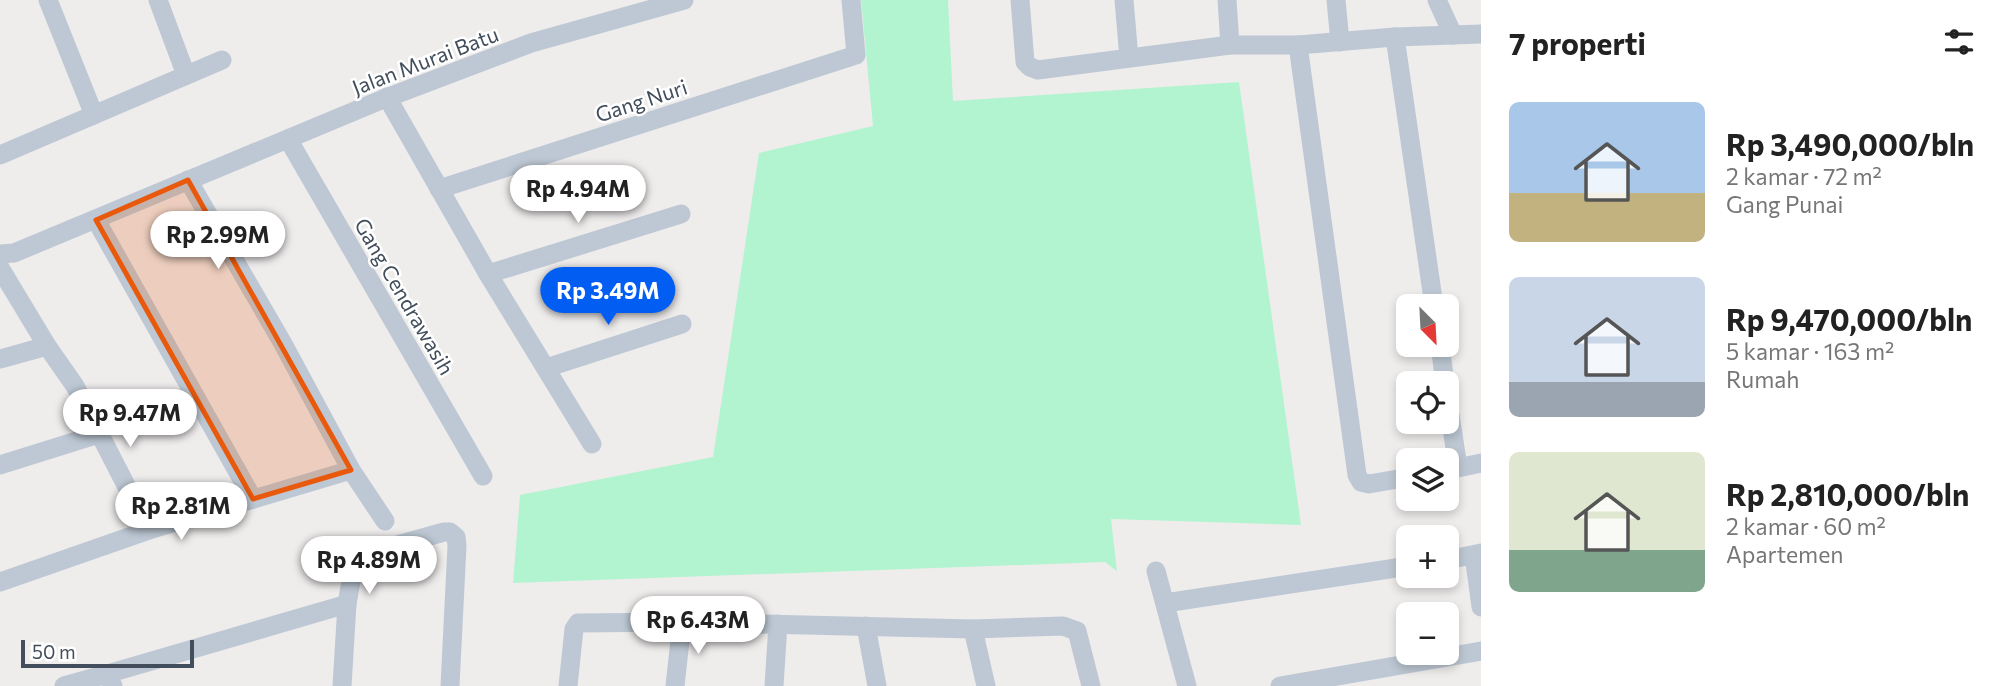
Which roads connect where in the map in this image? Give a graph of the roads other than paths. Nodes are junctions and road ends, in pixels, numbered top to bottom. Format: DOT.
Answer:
graph roads {
  1 [pos="48,0"];
  2 [pos="158,0"];
  3 [pos="684,0"];
  4 [pos="851,0"];
  5 [pos="1020,0"];
  6 [pos="1125,0"];
  7 [pos="1227,0"];
  8 [pos="1336,0"];
  9 [pos="1437,0"];
  10 [pos="1481,34"];
  11 [pos="1452,35"];
  12 [pos="1395,37"];
  13 [pos="1340,42"];
  14 [pos="1230,45"];
  15 [pos="1297,45"];
  16 [pos="1129,58"];
  17 [pos="222,60"];
  18 [pos="186,75"];
  19 [pos="387,97"];
  20 [pos="94,115"];
  21 [pos="288,139"];
  22 [pos="0,155"];
  23 [pos="188,180"];
  24 [pos="439,189"];
  25 [pos="681,214"];
  26 [pos="96,220"];
  27 [pos="0,254"];
  28 [pos="0,268"];
  29 [pos="488,274"];
  30 [pos="1432,294"];
  31 [pos="682,324"];
  32 [pos="47,346"];
  33 [pos="0,359"];
  34 [pos="546,368"];
  35 [pos="99,434"];
  36 [pos="592,444"];
  37 [pos="1481,463"];
  38 [pos="0,465"];
  39 [pos="1459,467"];
  40 [pos="351,470"];
  41 [pos="483,476"];
  42 [pos="1396,479"];
  43 [pos="253,499"];
  44 [pos="385,521"];
  45 [pos="149,530"];
  46 [pos="1478,554"];
  47 [pos="1459,558"];
  48 [pos="1396,568"];
  49 [pos="1156,571"];
  50 [pos="0,582"];
  51 [pos="1165,603"];
  52 [pos="347,604"];
  53 [pos="1481,607"];
  54 [pos="682,622"];
  55 [pos="778,624"];
  56 [pos="866,626"];
  57 [pos="973,629"];
  58 [pos="1481,651"];
  59 [pos="110,680"];
  60 [pos="64,686"];
  61 [pos="342,686"];
  62 [pos="450,686"];
  63 [pos="568,686"];
  64 [pos="675,686"];
  65 [pos="775,686"];
  66 [pos="877,686"];
  67 [pos="986,686"];
  68 [pos="1091,686"];
  69 [pos="1187,686"];
  70 [pos="1280,686"];
  1 -- 20 [label="street"];
  2 -- 18 [label="street"];
  3 -- 19 [label="street, Jalan Murai Batu"];
  4 -- 24 [label="street, Gang Nuri"];
  5 -- 16 [label="street"];
  6 -- 16 [label="street"];
  7 -- 14 [label="street"];
  8 -- 13 [label="street"];
  9 -- 11 [label="street"];
  10 -- 11 [label="street"];
  11 -- 12 [label="street"];
  12 -- 13 [label="street"];
  12 -- 30 [label="street"];
  13 -- 15 [label="street"];
  14 -- 15 [label="street"];
  14 -- 16 [label="street"];
  15 -- 42 [label="street"];
  17 -- 18 [label="street"];
  18 -- 20 [label="street"];
  19 -- 21 [label="street, Jalan Murai Batu"];
  19 -- 24 [label="street"];
  20 -- 22 [label="street"];
  21 -- 23 [label="street, Jalan Murai Batu"];
  21 -- 41 [label="street, Gang Cendrawasih"];
  23 -- 26 [label="street, Jalan Murai Batu"];
  23 -- 40 [label="street"];
  24 -- 29 [label="street"];
  25 -- 29 [label="street"];
  26 -- 27 [label="street, Jalan Murai Batu"];
  26 -- 43 [label="street"];
  28 -- 32 [label="street"];
  29 -- 34 [label="street"];
  31 -- 34 [label="street"];
  32 -- 33 [label="street"];
  32 -- 35 [label="street"];
  34 -- 36 [label="street"];
  35 -- 38 [label="street"];
  35 -- 45 [label="street"];
  37 -- 39 [label="street"];
  40 -- 43 [label="street"];
  40 -- 44 [label="street"];
  43 -- 45 [label="street"];
  45 -- 50 [label="street"];
  46 -- 47 [label="street"];
  46 -- 53 [label="street"];
  48 -- 51 [label="street"];
  49 -- 51 [label="street"];
  51 -- 69 [label="street"];
  52 -- 59 [label="street"];
  52 -- 61 [label="street"];
  52 -- 62 [label="street"];
  54 -- 55 [label="street"];
  54 -- 63 [label="street"];
  54 -- 64 [label="street"];
  55 -- 56 [label="street"];
  55 -- 65 [label="street"];
  56 -- 57 [label="street"];
  56 -- 66 [label="street"];
  57 -- 67 [label="street"];
  57 -- 68 [label="street"];
  58 -- 70 [label="street"];
  59 -- 60 [label="street"];
}
